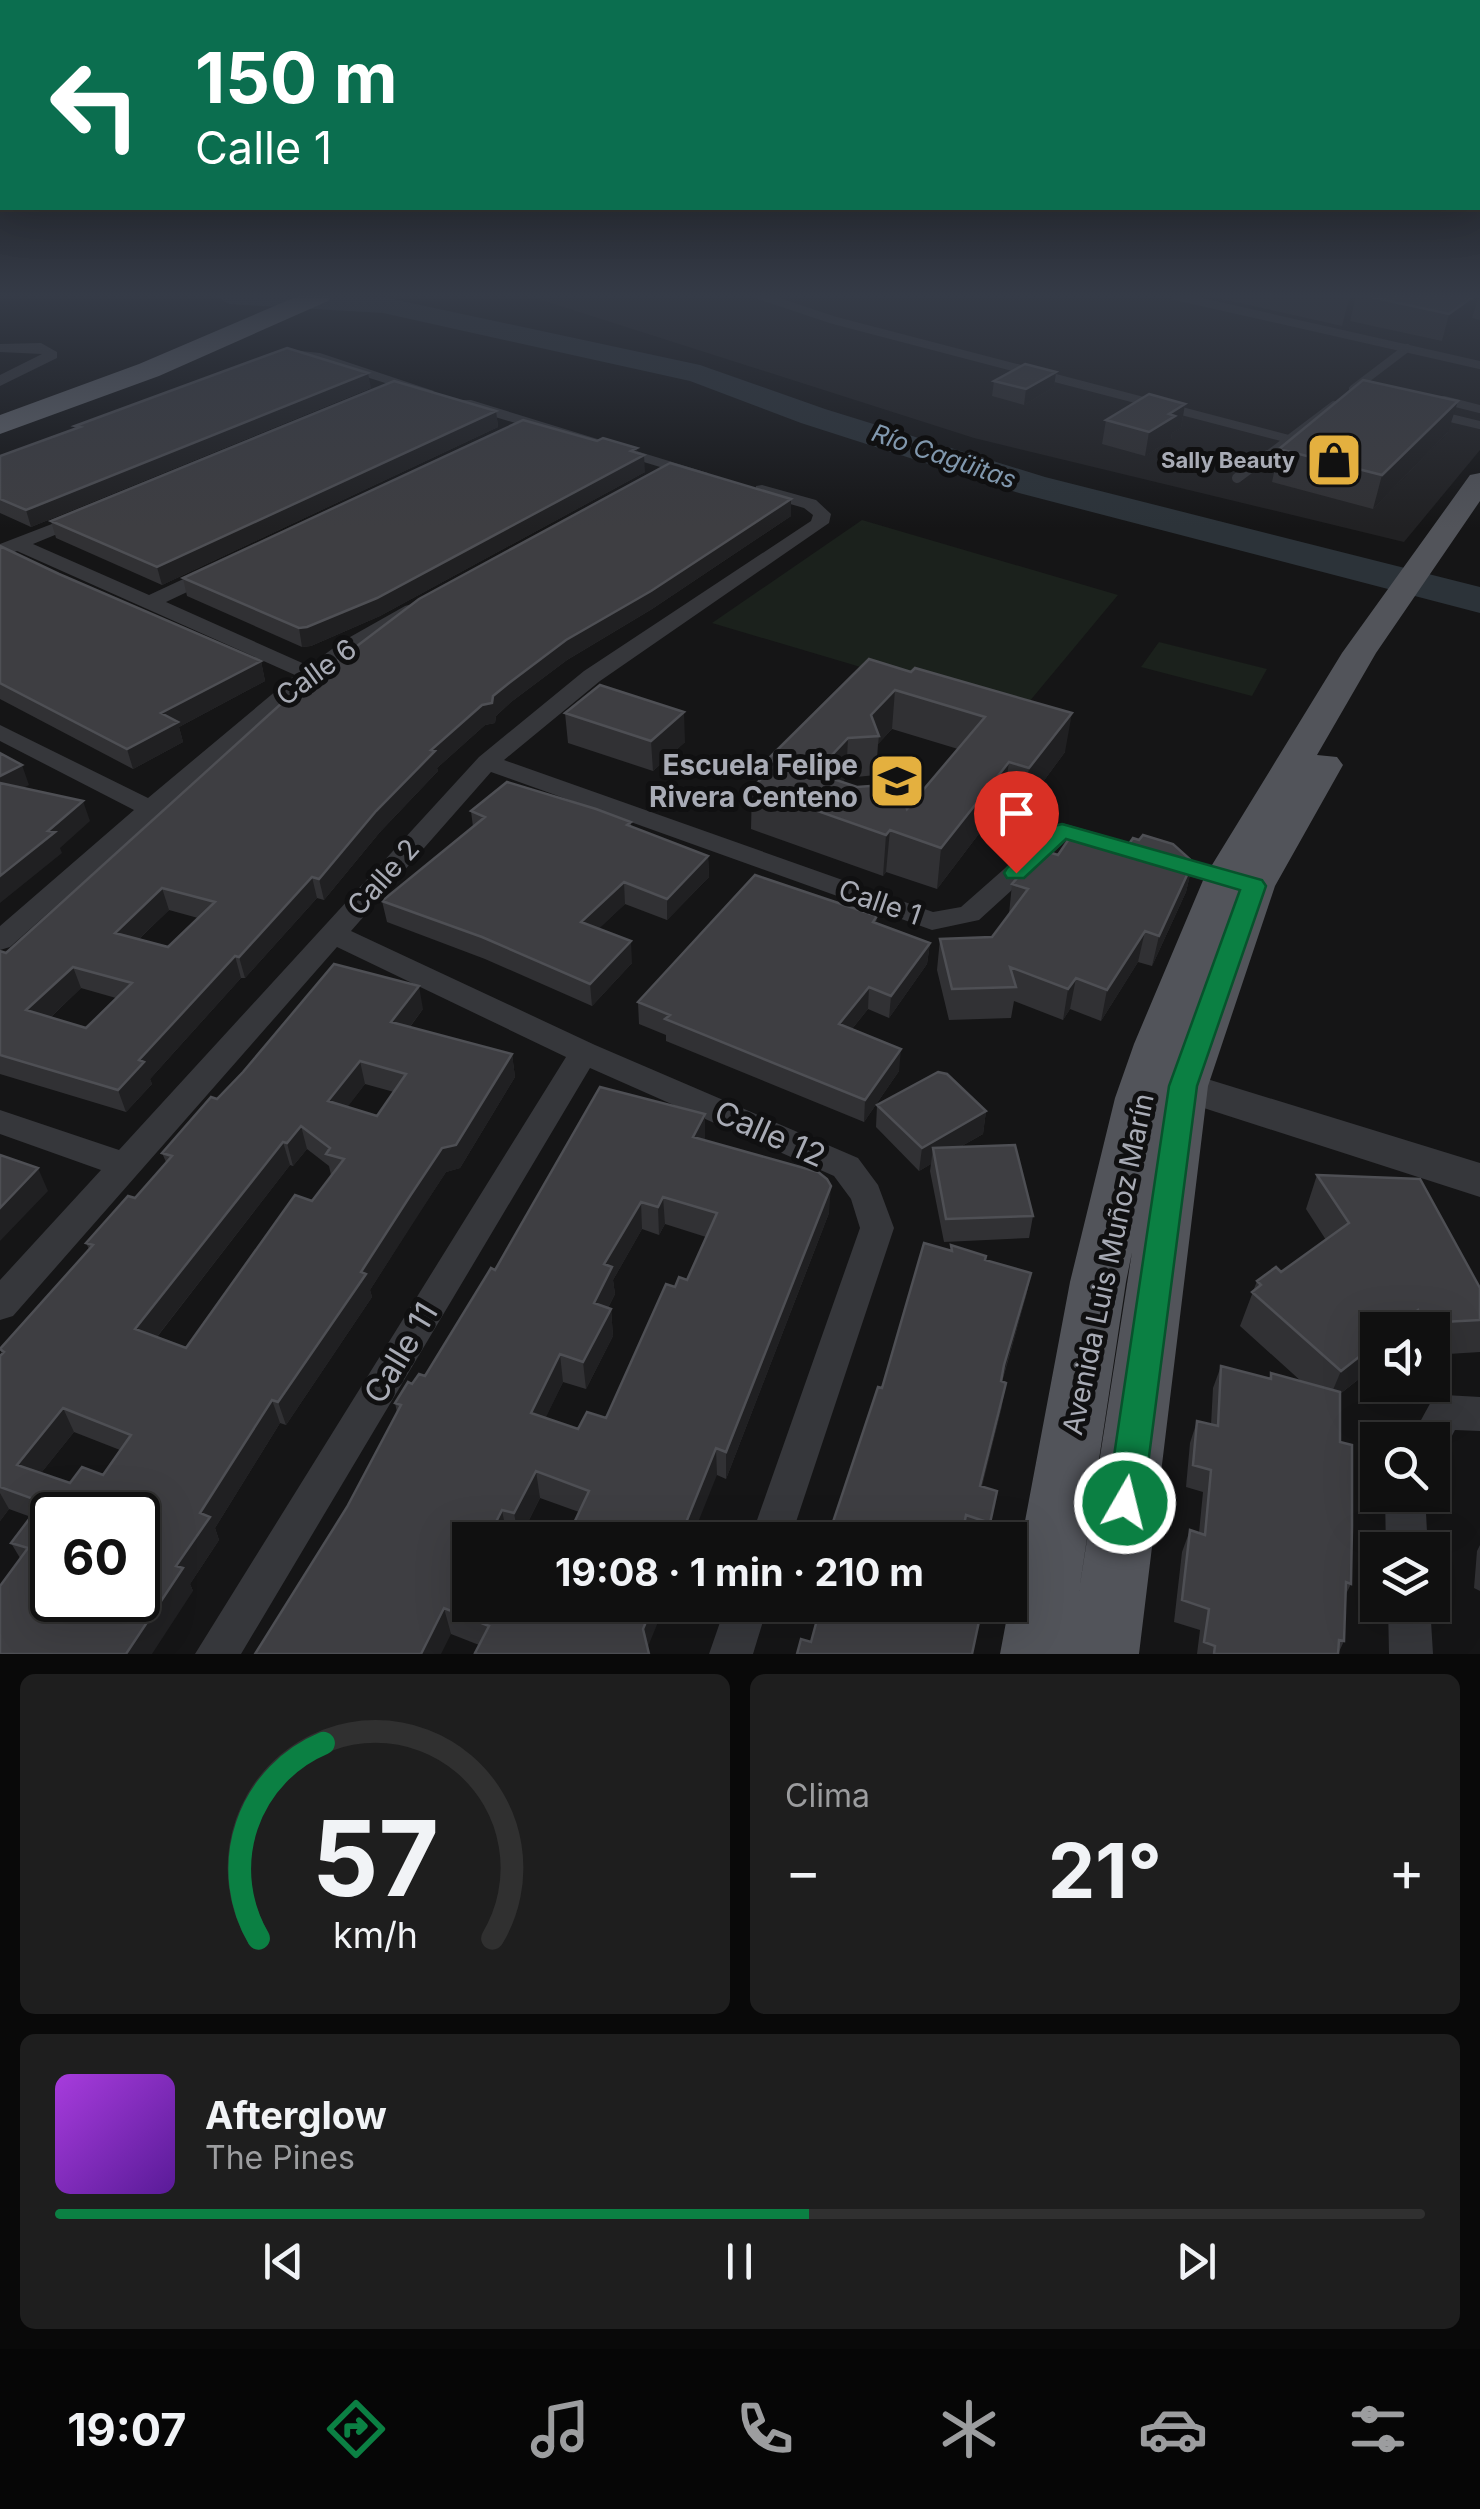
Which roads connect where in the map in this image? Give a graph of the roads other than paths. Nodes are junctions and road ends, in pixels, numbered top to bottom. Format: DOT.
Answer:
graph roads {
  1 [pos="91,373"];
  2 [pos="133,373"];
  3 [pos="369,373"];
  4 [pos="1037,373"];
  5 [pos="1375,373"];
  6 [pos="1365,381"];
  7 [pos="403,384"];
  8 [pos="1384,385"];
  9 [pos="1348,394"];
  10 [pos="370,398"];
  11 [pos="1367,398"];
  12 [pos="1442,399"];
  13 [pos="0,408"];
  14 [pos="1480,409"];
  15 [pos="1424,411"];
  16 [pos="531,422"];
  17 [pos="0,425"];
  18 [pos="1480,425"];
  19 [pos="506,434"];
  20 [pos="1289,439"];
  21 [pos="675,466"];
  22 [pos="714,477"];
  23 [pos="1237,478"];
  24 [pos="1480,480"];
  25 [pos="641,485"];
  26 [pos="752,488"];
  27 [pos="108,507"];
  28 [pos="1480,520"];
  29 [pos="1449,544"];
  30 [pos="9,548"];
  31 [pos="223,568"];
  32 [pos="436,598"];
  33 [pos="151,602"];
  34 [pos="310,674"];
  35 [pos="0,732"];
  36 [pos="487,762"];
  37 [pos="152,809"];
  38 [pos="1239,882"];
  39 [pos="332,934"];
  40 [pos="0,940"];
  41 [pos="584,1053"];
  42 [pos="1166,1081"];
  43 [pos="0,1122"];
  44 [pos="122,1164"];
  45 [pos="1480,1180"];
  46 [pos="0,1305"];
  47 [pos="1480,1414"];
  48 [pos="1440,1422"];
  49 [pos="776,1522"];
  50 [pos="742,1622"];
  51 [pos="1410,1622"];
  52 [pos="217,1654"];
  53 [pos="730,1654"];
  54 [pos="1035,1654"];
  55 [pos="1104,1654"];
  56 [pos="1411,1654"];
  1 -- 13 [label="highway"];
  2 -- 17 [label="highway"];
  3 -- 7 [label="street"];
  4 -- 20 [label="lane"];
  5 -- 6 [label="lane"];
  6 -- 8 [label="lane"];
  6 -- 9 [label="lane"];
  7 -- 10 [label="street"];
  7 -- 16 [label="street"];
  9 -- 11 [label="lane"];
  9 -- 20 [label="lane"];
  12 -- 14 [label="lane"];
  15 -- 18 [label="lane"];
  16 -- 19 [label="street"];
  16 -- 21 [label="street"];
  20 -- 23 [label="lane"];
  21 -- 22 [label="street"];
  21 -- 25 [label="street"];
  24 -- 29 [label="main road, Avenida Luis Muñoz Marín"];
  26 -- 36 [label="street, Calle 2"];
  27 -- 30 [label="street"];
  28 -- 29 [label="main road, Avenida Luis Muñoz Marín"];
  29 -- 38 [label="main road, Avenida Luis Muñoz Marín"];
  30 -- 33 [label="street"];
  31 -- 33 [label="street"];
  32 -- 34 [label="street, Calle 6"];
  33 -- 34 [label="street"];
  34 -- 37 [label="street, Calle 6"];
  35 -- 37 [label="street"];
  36 -- 38 [label="street, Calle 1"];
  36 -- 39 [label="street, Calle 2"];
  37 -- 40 [label="street, Calle 6"];
  38 -- 42 [label="main road, Avenida Luis Muñoz Marín"];
  39 -- 41 [label="street, Calle 12"];
  39 -- 44 [label="street, Calle 2"];
  41 -- 49 [label="street, Calle 12"];
  41 -- 52 [label="street, Calle 11"];
  42 -- 45 [label="street"];
  42 -- 54 [label="main road, Avenida Luis Muñoz Marín"];
  42 -- 55 [label="main road, Avenida Luis Muñoz Marín"];
  43 -- 44 [label="street"];
  44 -- 46 [label="street, Calle 2"];
  47 -- 48 [label="street"];
  50 -- 53 [label="street"];
  51 -- 56 [label="street"];
}
